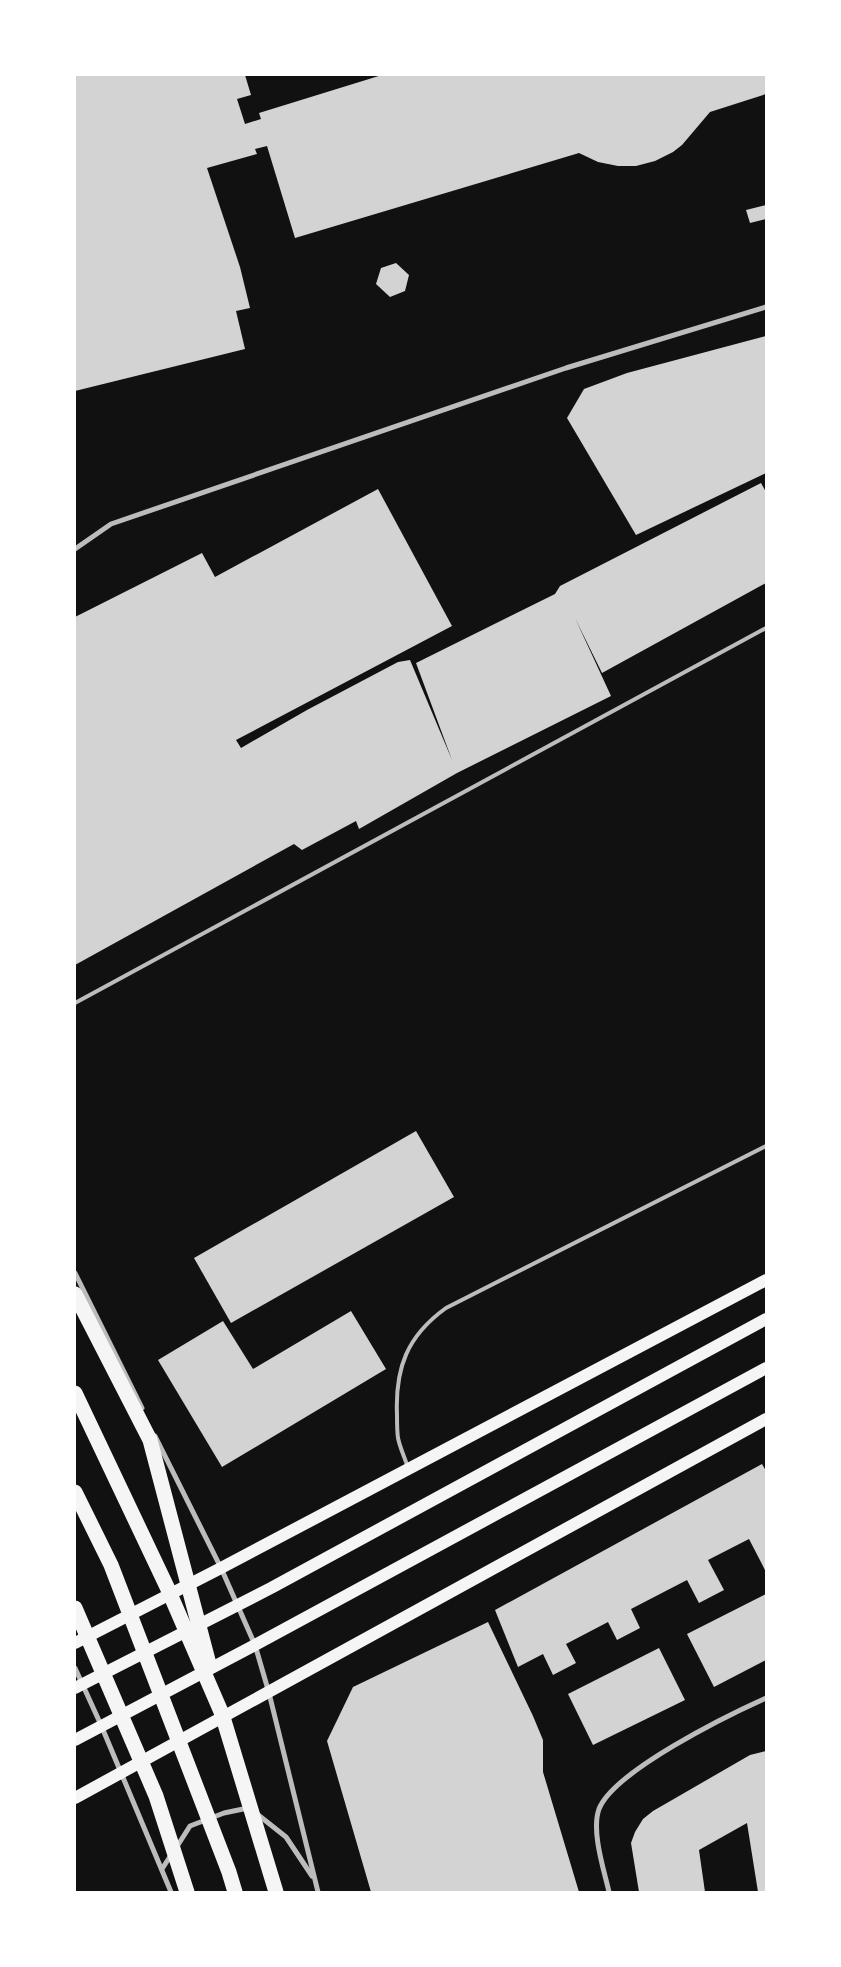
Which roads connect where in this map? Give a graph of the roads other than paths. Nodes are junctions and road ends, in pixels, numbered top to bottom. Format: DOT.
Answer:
graph roads {
  1 [pos="766,307"];
  2 [pos="75,549"];
  3 [pos="766,628"];
  4 [pos="75,1003"];
  5 [pos="766,1146"];
  6 [pos="75,1273"];
  7 [pos="766,1280"];
  8 [pos="75,1294"];
  9 [pos="766,1319"];
  10 [pos="766,1368"];
  11 [pos="75,1393"];
  12 [pos="143,1411"];
  13 [pos="766,1420"];
  14 [pos="152,1428"];
  15 [pos="408,1469"];
  16 [pos="75,1492"];
  17 [pos="221,1568"];
  18 [pos="238,1606"];
  19 [pos="75,1608"];
  20 [pos="75,1643"];
  21 [pos="255,1645"];
  22 [pos="75,1668"];
  23 [pos="79,1686"];
  24 [pos="269,1693"];
  25 [pos="766,1698"];
  26 [pos="222,1714"];
  27 [pos="101,1726"];
  28 [pos="75,1740"];
  29 [pos="121,1774"];
  30 [pos="75,1798"];
  31 [pos="162,1869"];
  32 [pos="315,1880"];
  33 [pos="171,1892"];
  34 [pos="186,1892"];
  35 [pos="235,1892"];
  36 [pos="276,1892"];
  37 [pos="318,1892"];
  38 [pos="609,1892"];
  1 -- 2 [label="street"];
  3 -- 4 [label="lane"];
  5 -- 15 [label="lane"];
  6 -- 12 [label="street"];
  7 -- 15 [label="main road"];
  8 -- 26 [label="highway"];
  9 -- 18 [label="main road"];
  10 -- 21 [label="main road"];
  11 -- 26 [label="highway"];
  13 -- 24 [label="main road"];
  14 -- 17 [label="street"];
  15 -- 17 [label="main road"];
  16 -- 35 [label="highway"];
  17 -- 18 [label="street"];
  17 -- 20 [label="main road"];
  18 -- 21 [label="street"];
  18 -- 23 [label="main road"];
  19 -- 34 [label="highway"];
  21 -- 24 [label="street"];
  21 -- 27 [label="main road"];
  22 -- 23 [label="street"];
  23 -- 27 [label="street"];
  24 -- 29 [label="main road"];
  24 -- 32 [label="street"];
  25 -- 38 [label="street"];
  26 -- 36 [label="highway"];
  27 -- 28 [label="main road"];
  27 -- 29 [label="street"];
  29 -- 30 [label="main road"];
  29 -- 31 [label="street"];
  31 -- 32 [label="street"];
  31 -- 33 [label="street"];
  32 -- 37 [label="street"];
}
